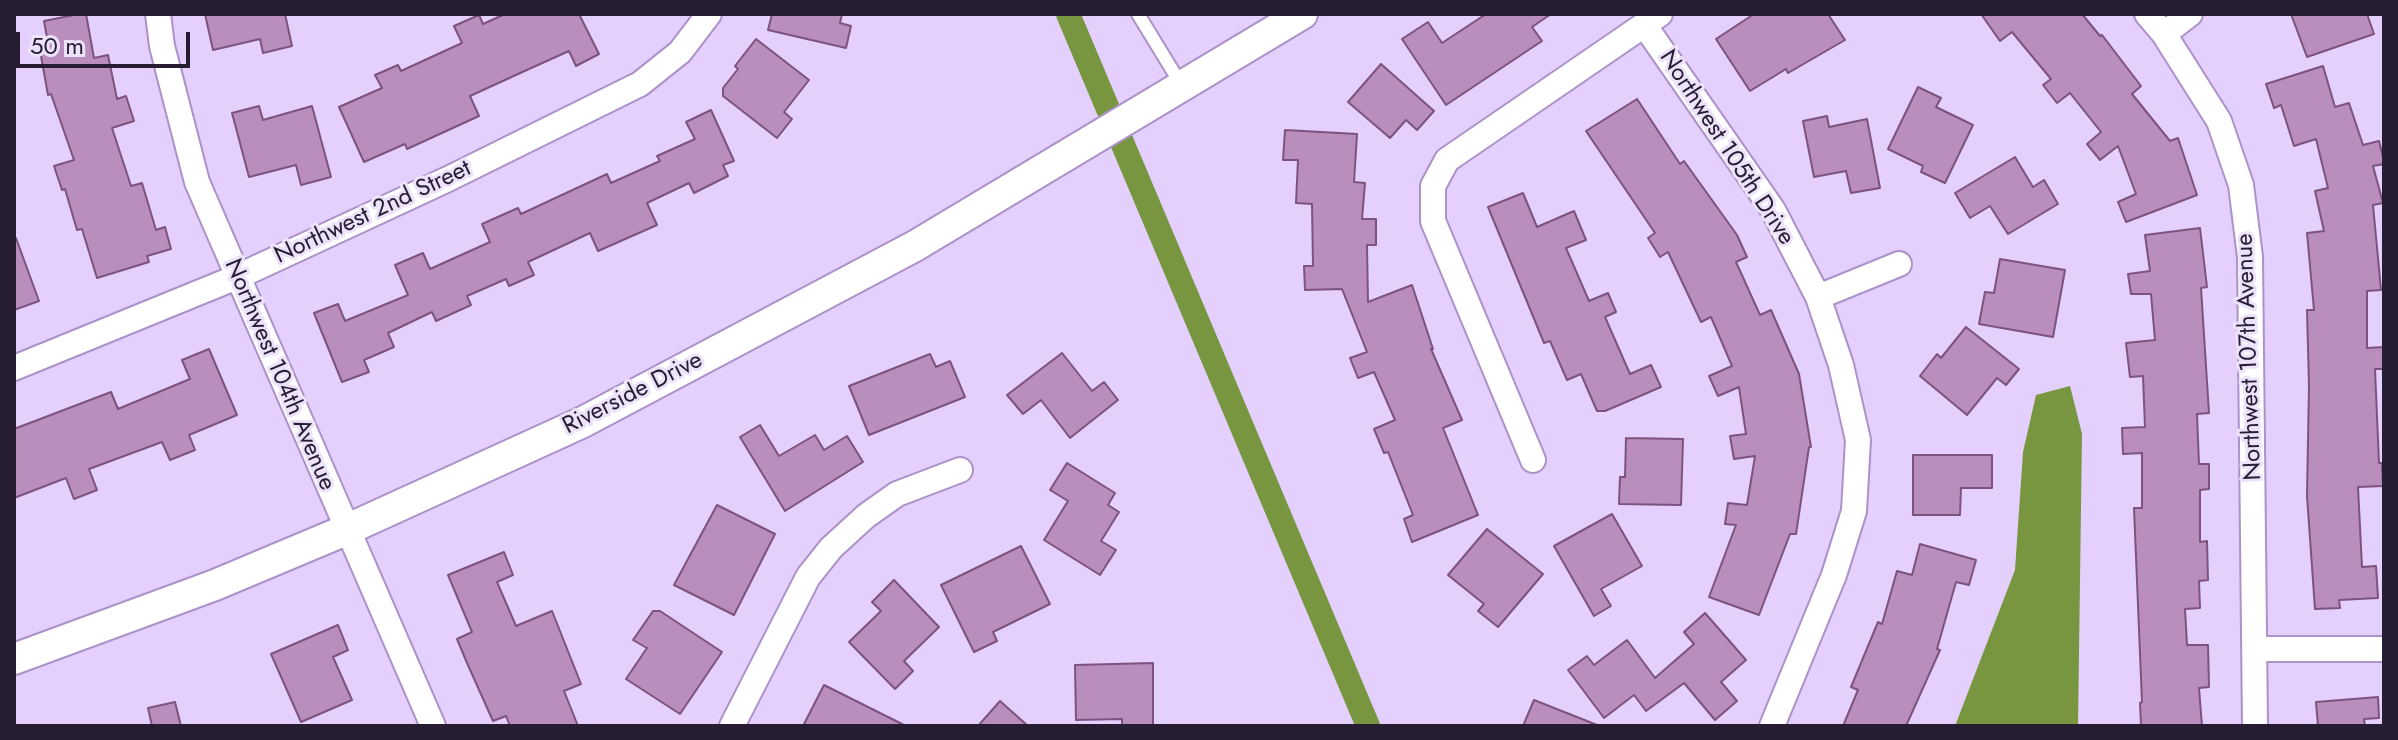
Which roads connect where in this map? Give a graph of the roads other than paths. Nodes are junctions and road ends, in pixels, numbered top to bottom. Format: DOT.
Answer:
graph roads {
  1 [pos="158,14"];
  2 [pos="1138,14"];
  3 [pos="1274,14"];
  4 [pos="1302,14"];
  5 [pos="2147,14"];
  6 [pos="2190,14"];
  7 [pos="708,17"];
  8 [pos="1652,20"];
  9 [pos="2164,34"];
  10 [pos="1219,62"];
  11 [pos="1182,86"];
  12 [pos="1899,264"];
  13 [pos="237,277"];
  14 [pos="1818,297"];
  15 [pos="14,368"];
  16 [pos="1533,460"];
  17 [pos="960,470"];
  18 [pos="346,530"];
  19 [pos="2256,649"];
  20 [pos="2384,649"];
  21 [pos="14,659"];
  22 [pos="433,726"];
  23 [pos="732,726"];
  24 [pos="1772,726"];
  25 [pos="2255,726"];
  1 -- 13 [label="street, Northwest 104th Avenue"];
  2 -- 11 [label="lane"];
  3 -- 10 [label="street, Riverside Drive"];
  4 -- 10 [label="street, Riverside Drive"];
  5 -- 9 [label="street, Northwest 107th Avenue"];
  6 -- 9 [label="street"];
  7 -- 13 [label="street, Northwest 2nd Street"];
  8 -- 14 [label="street, Northwest 105th Drive"];
  8 -- 16 [label="street"];
  9 -- 19 [label="street, Northwest 107th Avenue"];
  10 -- 11 [label="street, Riverside Drive"];
  11 -- 18 [label="street, Riverside Drive"];
  12 -- 14 [label="street"];
  13 -- 15 [label="street, Northwest 2nd Street"];
  13 -- 18 [label="street, Northwest 104th Avenue"];
  14 -- 24 [label="street, Northwest 105th Drive"];
  17 -- 23 [label="street"];
  18 -- 21 [label="street, Riverside Drive"];
  18 -- 22 [label="street, Northwest 104th Avenue"];
  19 -- 20 [label="street"];
  19 -- 25 [label="street, Northwest 107th Avenue"];
}
